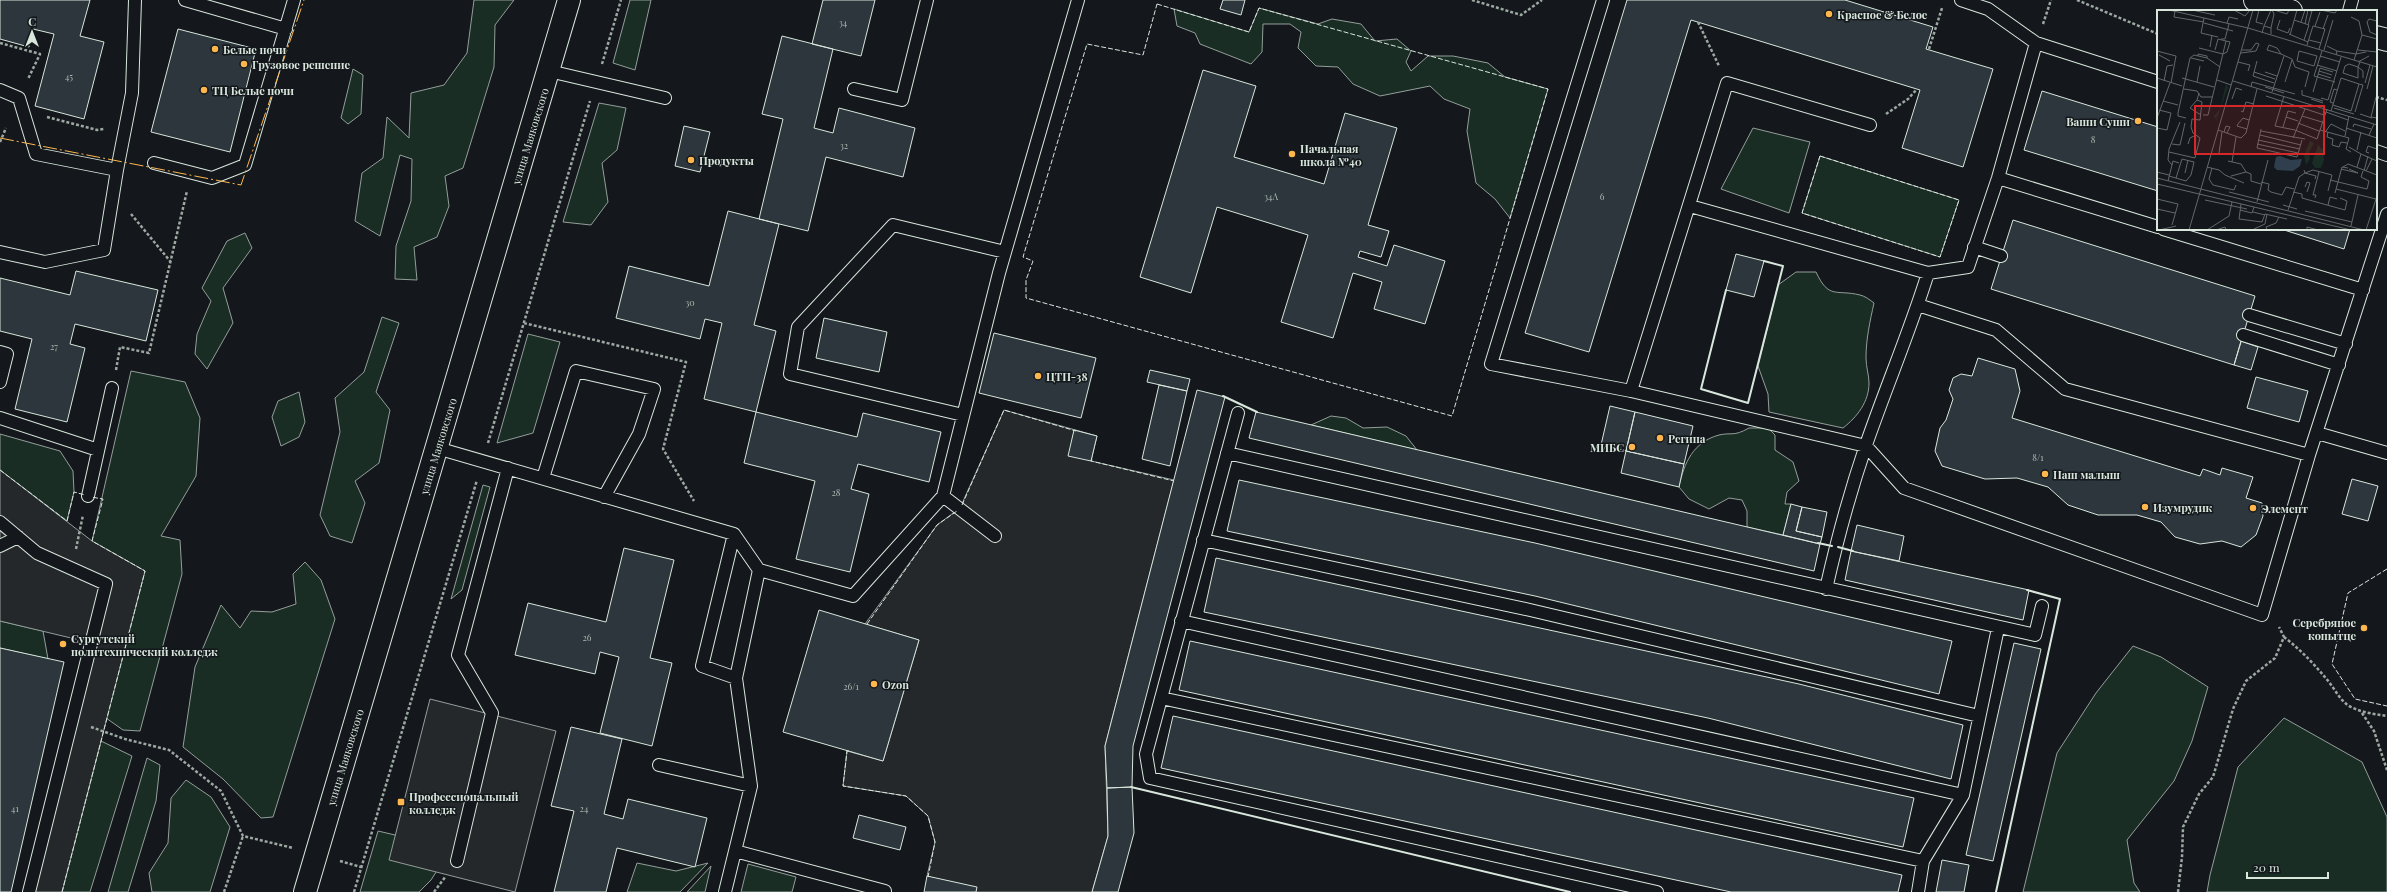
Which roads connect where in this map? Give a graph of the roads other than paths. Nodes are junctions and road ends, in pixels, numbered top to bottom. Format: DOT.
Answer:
graph roads {
  1 [pos="135,0"];
  2 [pos="185,0"];
  3 [pos="294,0"];
  4 [pos="569,0"];
  5 [pos="927,0"];
  6 [pos="1078,0"];
  7 [pos="1603,0"];
  8 [pos="1960,0"];
  9 [pos="2255,0"];
  10 [pos="2352,0"];
  11 [pos="2289,10"];
  12 [pos="2349,10"];
  13 [pos="286,29"];
  14 [pos="2377,37"];
  15 [pos="2387,40"];
  16 [pos="2036,43"];
  17 [pos="549,71"];
  18 [pos="2157,82"];
  19 [pos="854,89"];
  20 [pos="0,90"];
  21 [pos="665,98"];
  22 [pos="1870,125"];
  23 [pos="2377,151"];
  24 [pos="2387,155"];
  25 [pos="154,163"];
  26 [pos="117,170"];
  27 [pos="1998,178"];
  28 [pos="1690,206"];
  29 [pos="2387,214"];
  30 [pos="2157,227"];
  31 [pos="2166,230"];
  32 [pos="1974,247"];
  33 [pos="0,252"];
  34 [pos="1005,252"];
  35 [pos="2001,256"];
  36 [pos="1928,273"];
  37 [pos="2363,290"];
  38 [pos="1918,305"];
  39 [pos="2249,314"];
  40 [pos="2243,335"];
  41 [pos="2346,344"];
  42 [pos="0,352"];
  43 [pos="2339,365"];
  44 [pos="0,382"];
  45 [pos="112,388"];
  46 [pos="1631,391"];
  47 [pos="1238,413"];
  48 [pos="963,415"];
  49 [pos="0,418"];
  50 [pos="2317,433"];
  51 [pos="1866,446"];
  52 [pos="437,448"];
  53 [pos="98,450"];
  54 [pos="1227,453"];
  55 [pos="2387,454"];
  56 [pos="2308,455"];
  57 [pos="508,468"];
  58 [pos="543,478"];
  59 [pos="88,496"];
  60 [pos="604,496"];
  61 [pos="943,496"];
  62 [pos="0,522"];
  63 [pos="734,534"];
  64 [pos="996,536"];
  65 [pos="18,537"];
  66 [pos="1203,540"];
  67 [pos="0,546"];
  68 [pos="759,570"];
  69 [pos="1826,589"];
  70 [pos="2042,606"];
  71 [pos="1182,621"];
  72 [pos="1998,628"];
  73 [pos="736,678"];
  74 [pos="1161,698"];
  75 [pos="1979,716"];
  76 [pos="660,765"];
  77 [pos="751,786"];
  78 [pos="1963,795"];
  79 [pos="735,852"];
  80 [pos="457,861"];
  81 [pos="1923,862"];
  82 [pos="885,891"];
  83 [pos="29,892"];
  84 [pos="305,892"];
  85 [pos="725,892"];
  86 [pos="1657,892"];
  87 [pos="1918,892"];
  1 -- 26 [label="lane"];
  2 -- 13 [label="lane"];
  3 -- 13 [label="lane"];
  4 -- 17 [label="main road, улица Маяковского"];
  5 -- 19 [label="lane"];
  6 -- 34 [label="lane"];
  7 -- 46 [label="lane"];
  8 -- 16 [label="lane"];
  9 -- 11 [label="main road"];
  10 -- 12 [label="lane"];
  13 -- 25 [label="lane"];
  14 -- 15 [label="main road"];
  16 -- 18 [label="lane"];
  16 -- 27 [label="lane"];
  17 -- 21 [label="lane"];
  17 -- 52 [label="main road, улица Маяковского"];
  20 -- 26 [label="lane"];
  22 -- 28 [label="lane"];
  23 -- 24 [label="lane"];
  26 -- 33 [label="lane"];
  27 -- 30 [label="lane"];
  27 -- 32 [label="lane"];
  28 -- 36 [label="lane"];
  28 -- 46 [label="lane"];
  29 -- 37 [label="lane"];
  31 -- 37 [label="lane"];
  32 -- 35 [label="lane"];
  32 -- 36 [label="lane"];
  34 -- 48 [label="lane"];
  34 -- 48 [label="lane"];
  36 -- 38 [label="lane"];
  37 -- 41 [label="lane"];
  38 -- 51 [label="lane"];
  38 -- 56 [label="lane"];
  39 -- 41 [label="lane"];
  40 -- 43 [label="lane"];
  41 -- 43 [label="lane"];
  42 -- 44 [label="lane"];
  43 -- 50 [label="lane"];
  45 -- 53 [label="lane"];
  46 -- 51 [label="lane"];
  47 -- 54 [label="lane"];
  48 -- 61 [label="lane"];
  49 -- 53 [label="lane"];
  50 -- 55 [label="lane"];
  50 -- 56 [label="lane"];
  51 -- 56 [label="lane"];
  51 -- 69 [label="lane"];
  52 -- 57 [label="lane"];
  52 -- 84 [label="main road, улица Маяковского"];
  53 -- 59 [label="lane"];
  54 -- 66 [label="lane"];
  54 -- 69 [label="lane"];
  57 -- 58 [label="lane"];
  57 -- 80 [label="lane"];
  58 -- 60 [label="lane"];
  58 -- 60 [label="lane"];
  60 -- 63 [label="lane"];
  61 -- 64 [label="lane"];
  61 -- 68 [label="lane"];
  62 -- 65 [label="lane"];
  63 -- 68 [label="lane"];
  63 -- 73 [label="lane"];
  65 -- 67 [label="lane"];
  65 -- 83 [label="lane"];
  66 -- 71 [label="lane"];
  66 -- 75 [label="lane"];
  68 -- 73 [label="lane"];
  69 -- 72 [label="lane"];
  70 -- 72 [label="lane"];
  71 -- 74 [label="lane"];
  71 -- 78 [label="lane"];
  72 -- 75 [label="lane"];
  73 -- 77 [label="lane"];
  74 -- 81 [label="lane"];
  74 -- 86 [label="lane"];
  75 -- 78 [label="lane"];
  76 -- 77 [label="lane"];
  77 -- 79 [label="lane"];
  78 -- 81 [label="lane"];
  79 -- 82 [label="lane"];
  79 -- 85 [label="lane"];
  81 -- 87 [label="lane"];
}
